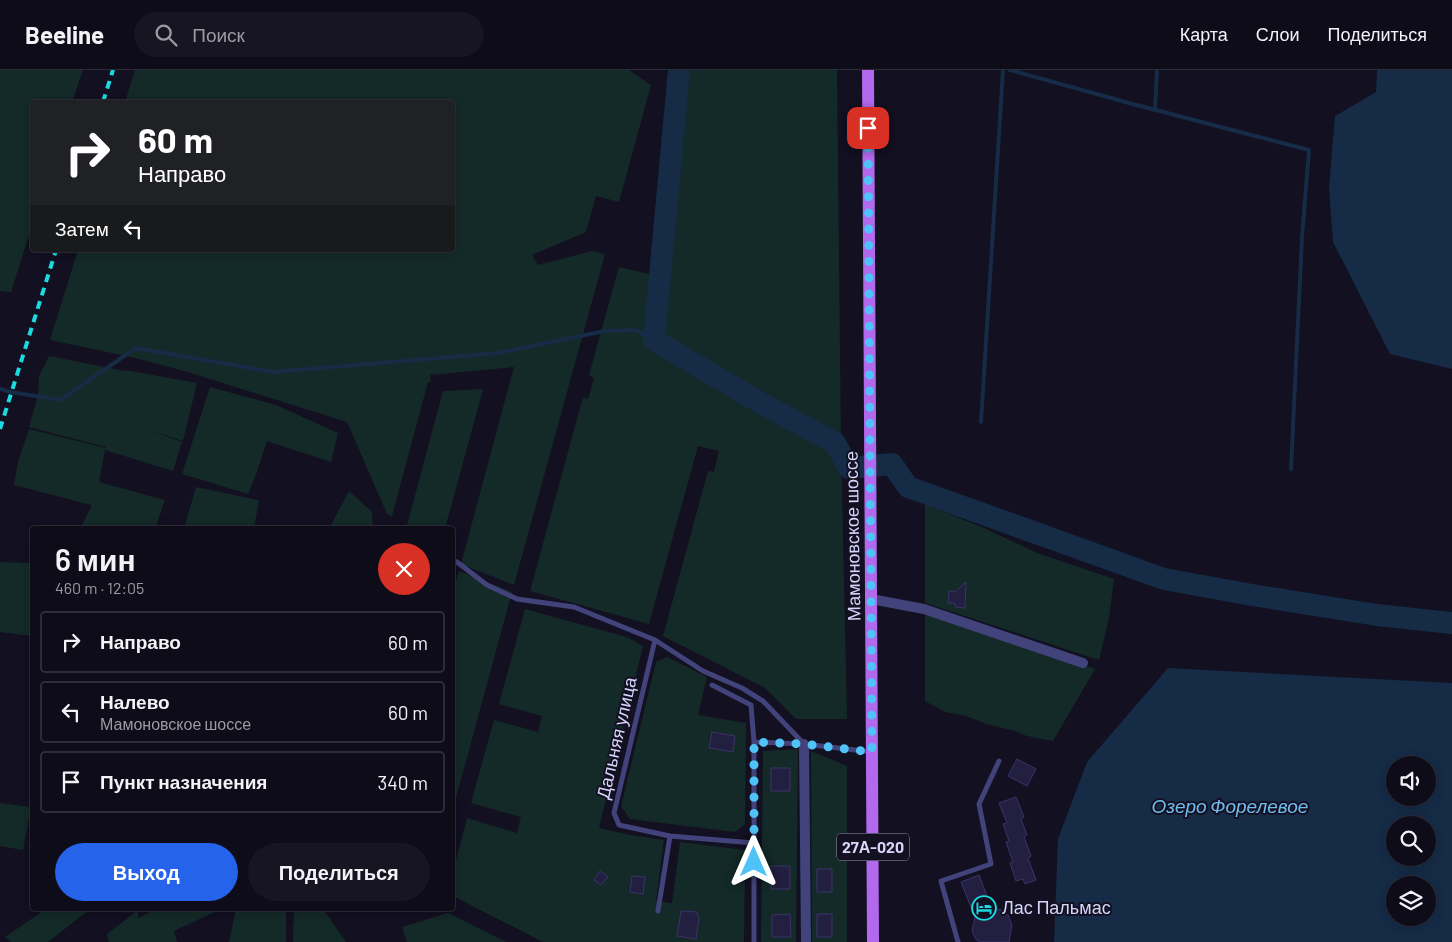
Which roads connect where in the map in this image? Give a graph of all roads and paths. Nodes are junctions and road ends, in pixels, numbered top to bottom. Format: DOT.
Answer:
graph roads {
  1 [pos="868,70"];
  2 [pos="455,561"];
  3 [pos="871,599"];
  4 [pos="655,640"];
  5 [pos="1083,663"];
  6 [pos="712,685"];
  7 [pos="754,742"];
  8 [pos="804,744"];
  9 [pos="872,752"];
  10 [pos="999,762"];
  11 [pos="670,836"];
  12 [pos="754,843"];
  13 [pos="658,911"];
  14 [pos="754,942"];
  15 [pos="806,942"];
  16 [pos="873,942"];
  17 [pos="958,942"];
  1 -- 3 [label="main road, Мамоновское шоссе / 27А-020"];
  2 -- 4 [label="lane"];
  3 -- 5 [label="street"];
  3 -- 9 [label="main road, Мамоновское шоссе / 27А-020"];
  4 -- 8 [label="lane"];
  4 -- 11 [label="lane, Дальняя улица"];
  6 -- 7 [label="lane"];
  7 -- 8 [label="lane"];
  7 -- 12 [label="lane"];
  8 -- 9 [label="lane"];
  8 -- 15 [label="street"];
  9 -- 16 [label="main road, Мамоновское шоссе / 27А-020"];
  10 -- 17 [label="lane"];
  11 -- 12 [label="lane, Дальняя улица"];
  11 -- 13 [label="lane"];
  12 -- 14 [label="lane"];
}
